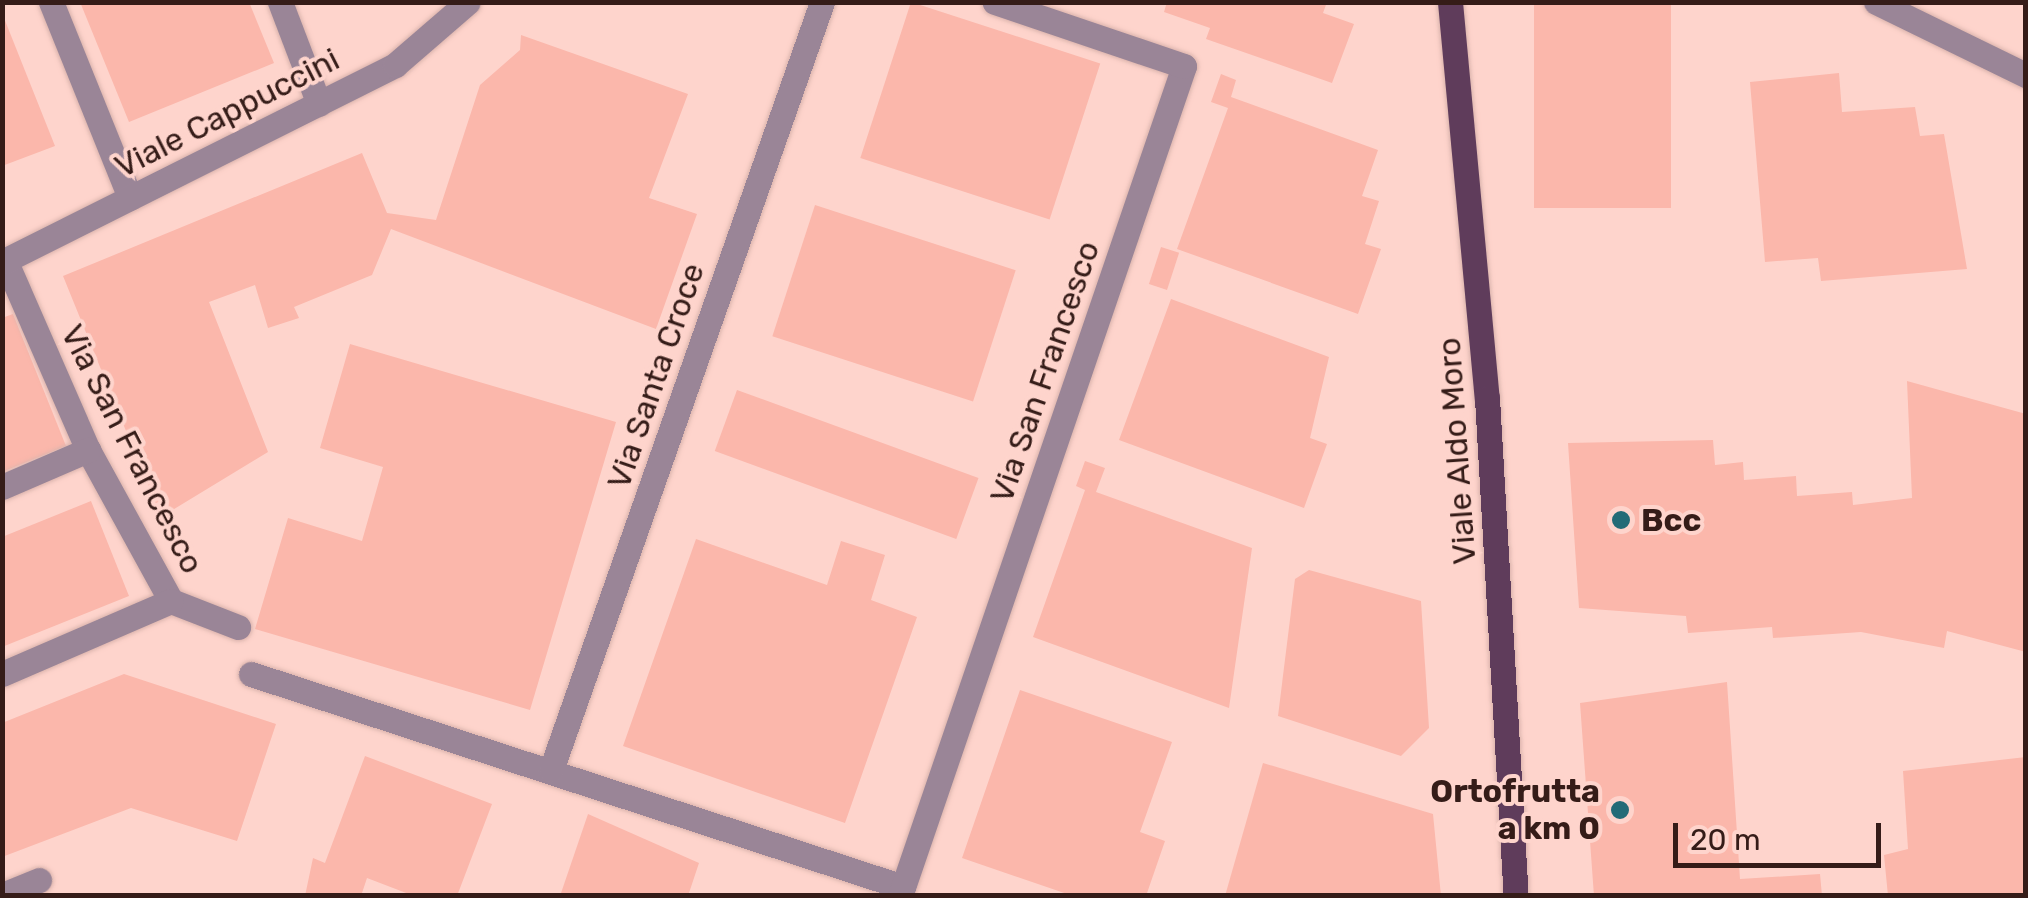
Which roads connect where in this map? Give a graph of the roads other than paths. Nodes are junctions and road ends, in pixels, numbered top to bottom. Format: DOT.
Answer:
graph roads {
  1 [pos="50,2"];
  2 [pos="280,2"];
  3 [pos="468,2"];
  4 [pos="822,2"];
  5 [pos="994,2"];
  6 [pos="1450,2"];
  7 [pos="1876,2"];
  8 [pos="2026,75"];
  9 [pos="319,104"];
  10 [pos="130,198"];
  11 [pos="4,261"];
  12 [pos="88,450"];
  13 [pos="2,488"];
  14 [pos="171,601"];
  15 [pos="238,627"];
  16 [pos="2,674"];
  17 [pos="252,674"];
  18 [pos="551,770"];
  19 [pos="39,880"];
  20 [pos="902,891"];
  21 [pos="2,895"];
  22 [pos="1516,896"];
  1 -- 10 [label="street"];
  2 -- 9 [label="street"];
  3 -- 9 [label="street, Viale Cappuccini"];
  4 -- 18 [label="street, Via Santa Croce"];
  5 -- 20 [label="street, Via San Francesco"];
  6 -- 22 [label="main road, Viale Aldo Moro"];
  7 -- 8 [label="street"];
  9 -- 10 [label="street, Viale Cappuccini"];
  10 -- 11 [label="street, Viale Cappuccini"];
  11 -- 12 [label="street, Via San Francesco"];
  12 -- 13 [label="street"];
  12 -- 14 [label="street, Via San Francesco"];
  14 -- 15 [label="street, Via San Francesco"];
  14 -- 16 [label="street"];
  17 -- 18 [label="street, Via San Francesco"];
  18 -- 20 [label="street, Via San Francesco"];
  19 -- 21 [label="street"];
}
